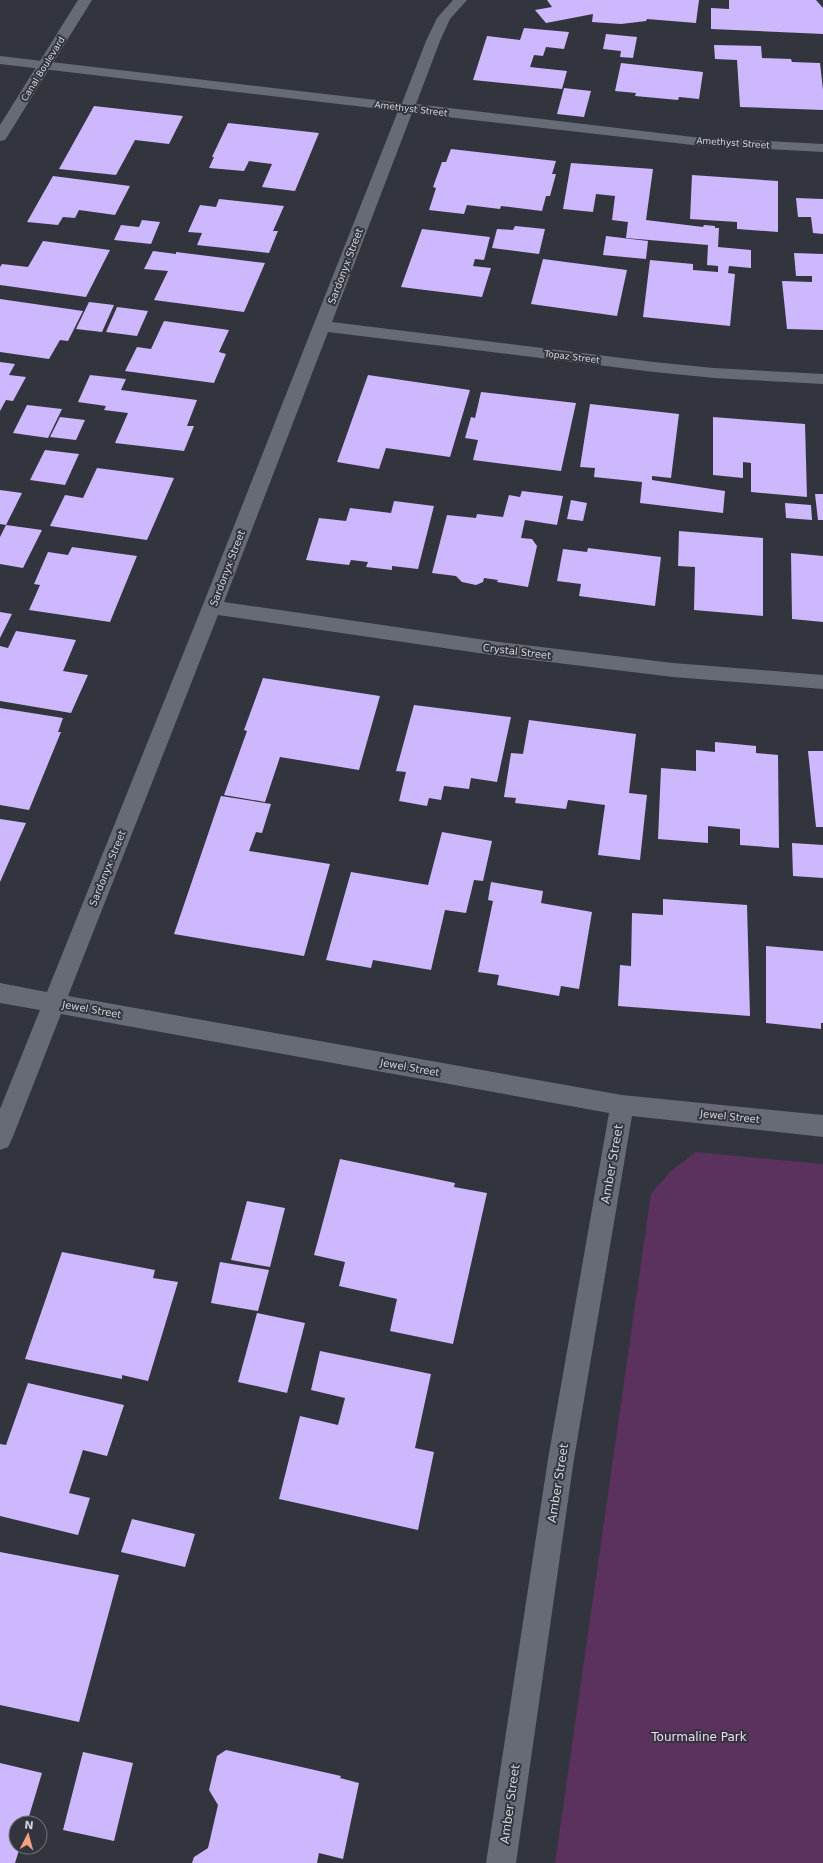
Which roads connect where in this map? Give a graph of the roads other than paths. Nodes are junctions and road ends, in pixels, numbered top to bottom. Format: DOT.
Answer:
graph roads {
  1 [pos="85,0"];
  2 [pos="460,0"];
  3 [pos="0,60"];
  4 [pos="45,66"];
  5 [pos="407,108"];
  6 [pos="0,137"];
  7 [pos="823,148"];
  8 [pos="322,326"];
  9 [pos="823,379"];
  10 [pos="212,607"];
  11 [pos="823,682"];
  12 [pos="0,993"];
  13 [pos="54,1002"];
  14 [pos="622,1105"];
  15 [pos="823,1126"];
  16 [pos="0,1139"];
  17 [pos="501,1863"];
  1 -- 4 [label="street, Canal Boulevard"];
  2 -- 5 [label="street, Sardonyx Street"];
  3 -- 4 [label="street, Amethyst Street"];
  4 -- 5 [label="street, Amethyst Street"];
  4 -- 6 [label="street, Canal Boulevard"];
  5 -- 7 [label="street, Amethyst Street"];
  5 -- 8 [label="street, Sardonyx Street"];
  8 -- 9 [label="street, Topaz Street"];
  8 -- 10 [label="street, Sardonyx Street"];
  10 -- 11 [label="street, Crystal Street"];
  10 -- 13 [label="street, Sardonyx Street"];
  12 -- 13 [label="street, Jewel Street"];
  13 -- 14 [label="street, Jewel Street"];
  13 -- 16 [label="street, Sardonyx Street"];
  14 -- 15 [label="street, Jewel Street"];
  14 -- 17 [label="street, Amber Street"];
}
